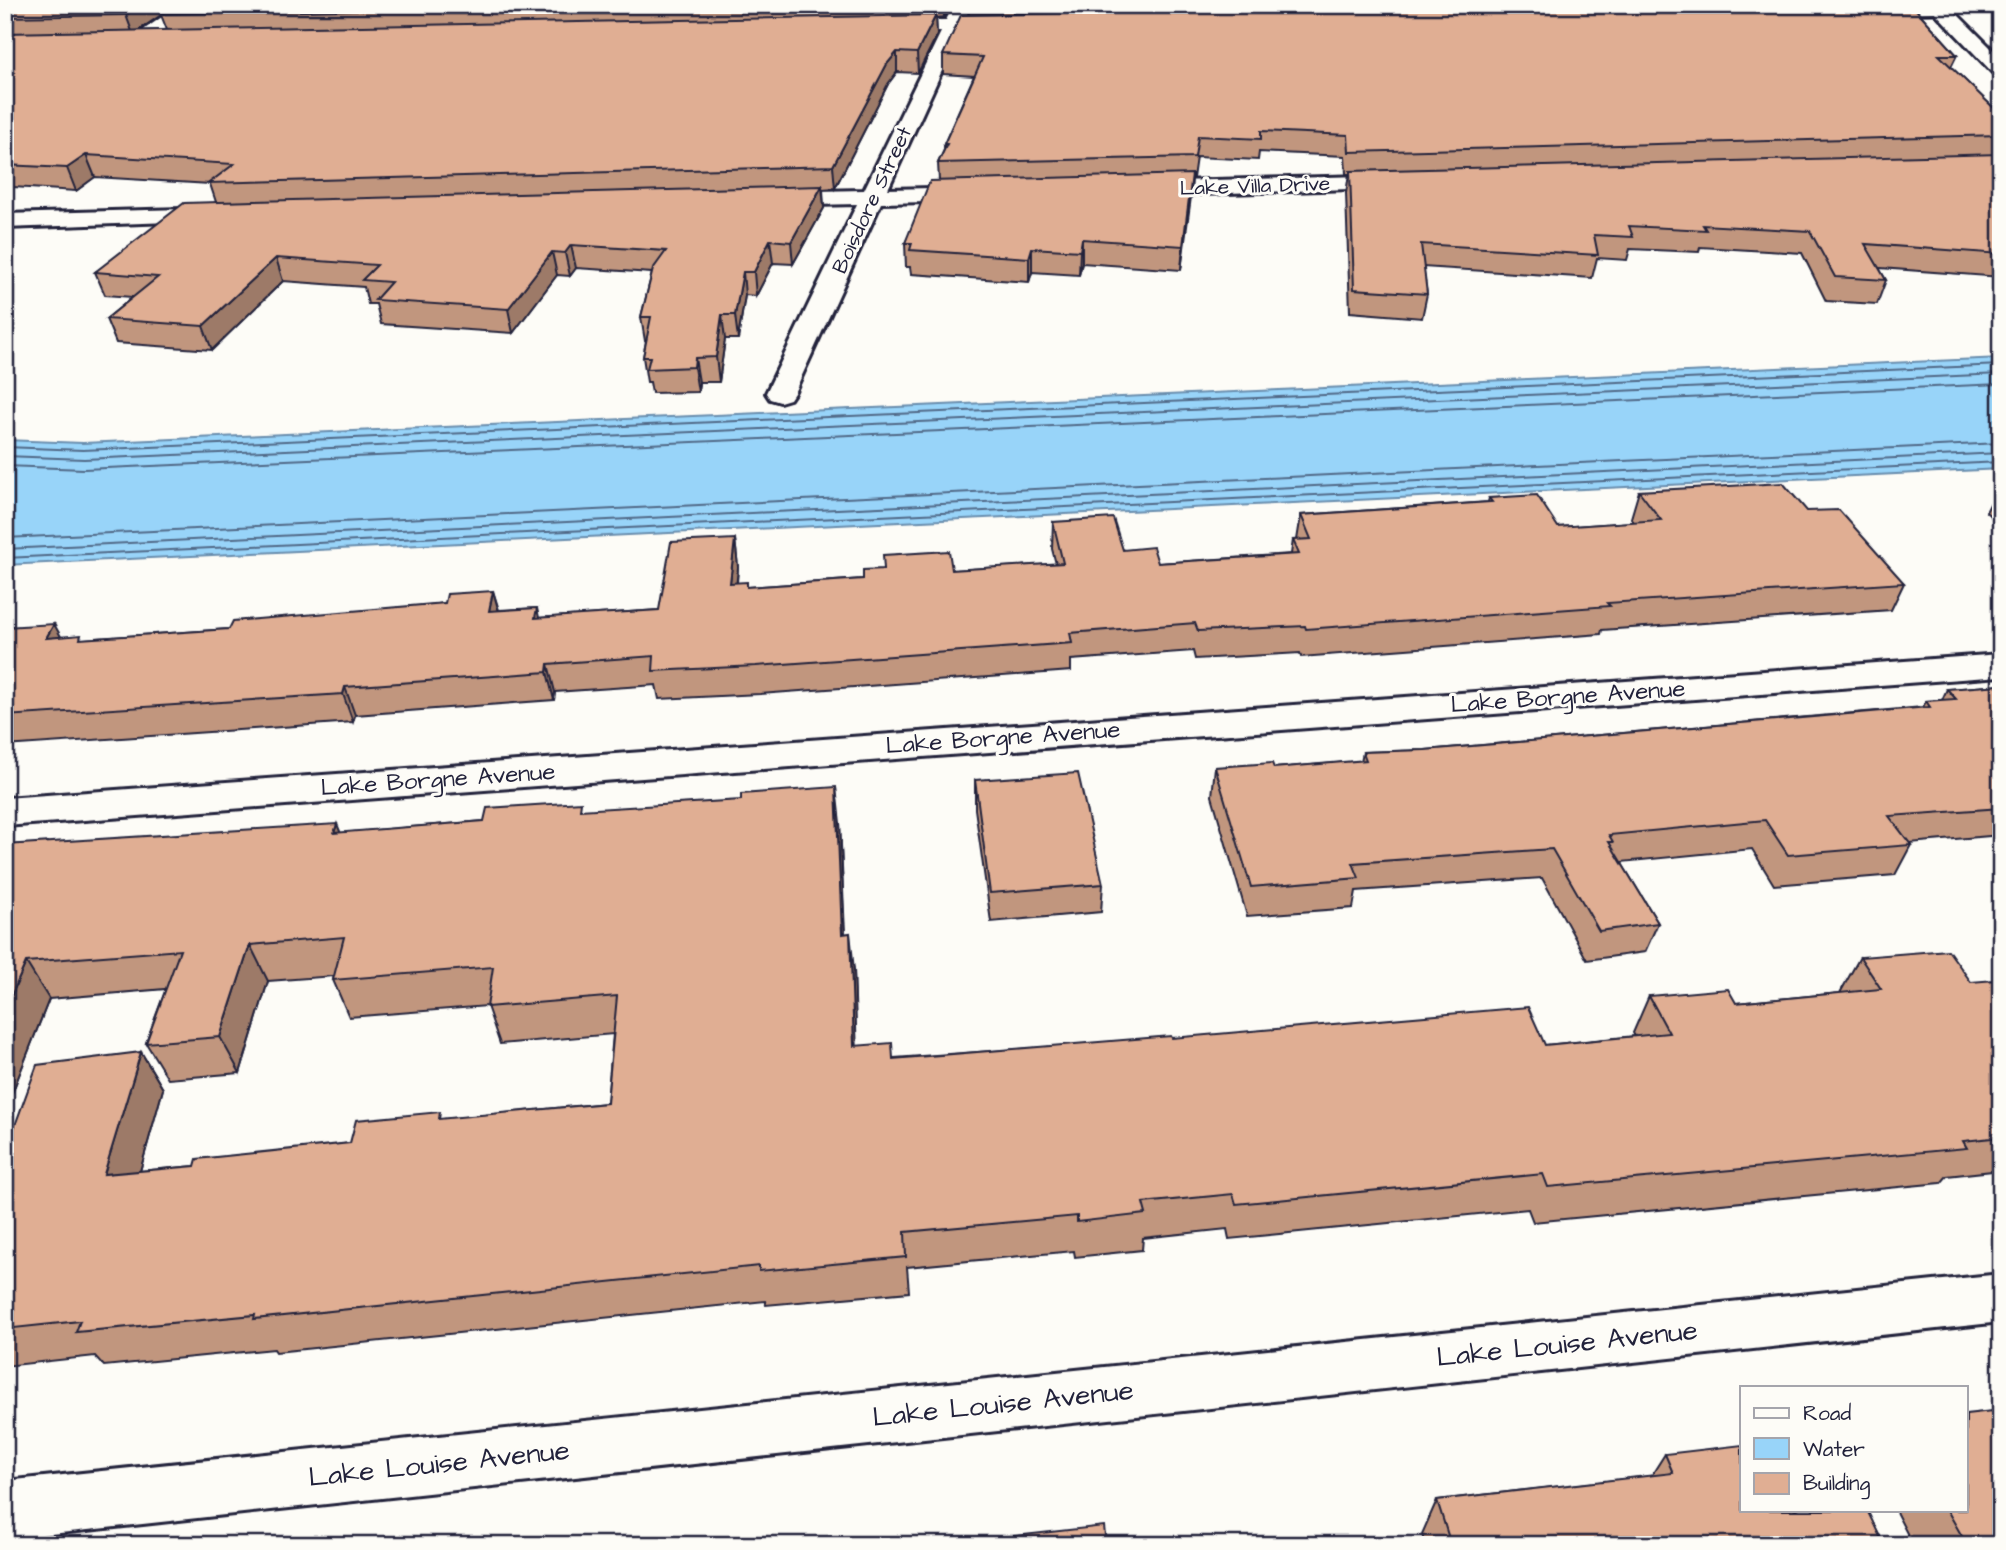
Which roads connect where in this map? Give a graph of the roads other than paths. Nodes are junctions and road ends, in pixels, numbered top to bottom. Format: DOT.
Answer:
graph roads {
  1 [pos="191,5"];
  2 [pos="1937,6"];
  3 [pos="1844,8"];
  4 [pos="958,15"];
  5 [pos="1023,24"];
  6 [pos="870,27"];
  7 [pos="167,41"];
  8 [pos="2001,70"];
  9 [pos="1417,181"];
  10 [pos="1111,190"];
  11 [pos="1000,193"];
  12 [pos="875,196"];
  13 [pos="751,200"];
  14 [pos="240,215"];
  15 [pos="5,221"];
  16 [pos="779,393"];
  17 [pos="2001,664"];
  18 [pos="5,812"];
  19 [pos="2001,1298"];
  20 [pos="5,1510"];
  1 -- 7 [label="street"];
  2 -- 3 [label="street"];
  2 -- 8 [label="street"];
  4 -- 5 [label="street"];
  4 -- 6 [label="street"];
  4 -- 12 [label="street, Boisdore Street"];
  9 -- 10 [label="street, Lake Villa Drive"];
  11 -- 12 [label="street"];
  12 -- 13 [label="street"];
  12 -- 16 [label="street, Boisdore Street"];
  14 -- 15 [label="street"];
  17 -- 18 [label="street, Lake Borgne Avenue"];
  19 -- 20 [label="street, Lake Louise Avenue"];
}
